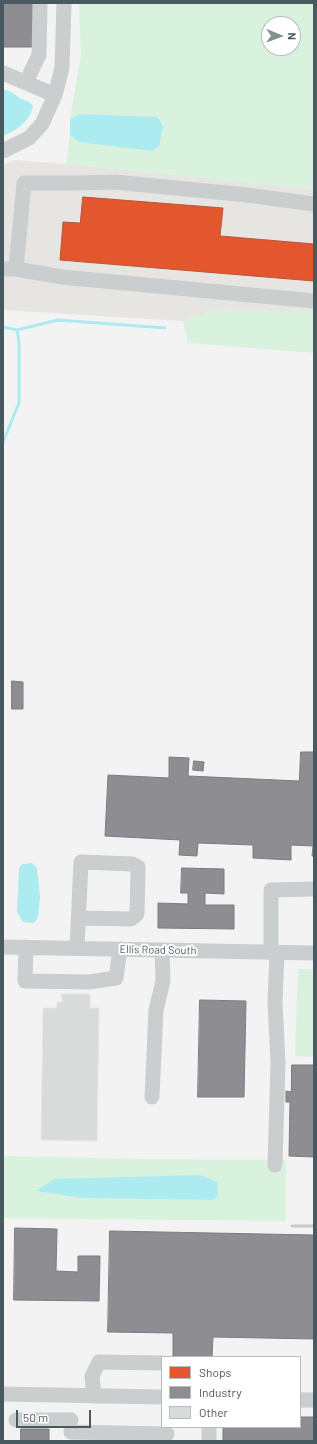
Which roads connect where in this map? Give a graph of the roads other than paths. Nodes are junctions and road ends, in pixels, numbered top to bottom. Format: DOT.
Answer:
graph roads {
  1 [pos="40,3"];
  2 [pos="64,3"];
  3 [pos="3,73"];
  4 [pos="26,82"];
  5 [pos="55,95"];
  6 [pos="3,151"];
  7 [pos="314,204"];
  8 [pos="10,269"];
  9 [pos="314,301"];
  10 [pos="314,889"];
  11 [pos="79,918"];
  12 [pos="3,947"];
  13 [pos="26,947"];
  14 [pos="77,948"];
  15 [pos="120,949"];
  16 [pos="162,950"];
  17 [pos="274,953"];
  18 [pos="314,953"];
  19 [pos="152,1097"];
  20 [pos="275,1165"];
  21 [pos="161,1364"];
  22 [pos="3,1394"];
  23 [pos="70,1396"];
  24 [pos="94,1396"];
  25 [pos="161,1397"];
  26 [pos="301,1400"];
  27 [pos="314,1400"];
  28 [pos="16,1420"];
  29 [pos="209,1428"];
  30 [pos="71,1431"];
  31 [pos="167,1434"];
  32 [pos="209,1441"];
  1 -- 4 [label="street"];
  2 -- 5 [label="street"];
  3 -- 4 [label="street"];
  4 -- 5 [label="street"];
  5 -- 6 [label="street"];
  7 -- 8 [label="street"];
  8 -- 9 [label="street"];
  10 -- 17 [label="street"];
  11 -- 11 [label="street"];
  11 -- 14 [label="street"];
  12 -- 13 [label="street, Ellis Road South"];
  13 -- 14 [label="street, Ellis Road South"];
  13 -- 15 [label="street"];
  14 -- 15 [label="street, Ellis Road South"];
  15 -- 16 [label="street, Ellis Road South"];
  16 -- 17 [label="street, Ellis Road South"];
  16 -- 19 [label="street"];
  17 -- 18 [label="street, Ellis Road South"];
  17 -- 20 [label="street"];
  21 -- 24 [label="street"];
  22 -- 23 [label="street"];
  23 -- 24 [label="street"];
  23 -- 30 [label="street"];
  24 -- 25 [label="street"];
  26 -- 27 [label="street"];
  28 -- 30 [label="street"];
  29 -- 32 [label="street"];
  30 -- 31 [label="street"];
}
